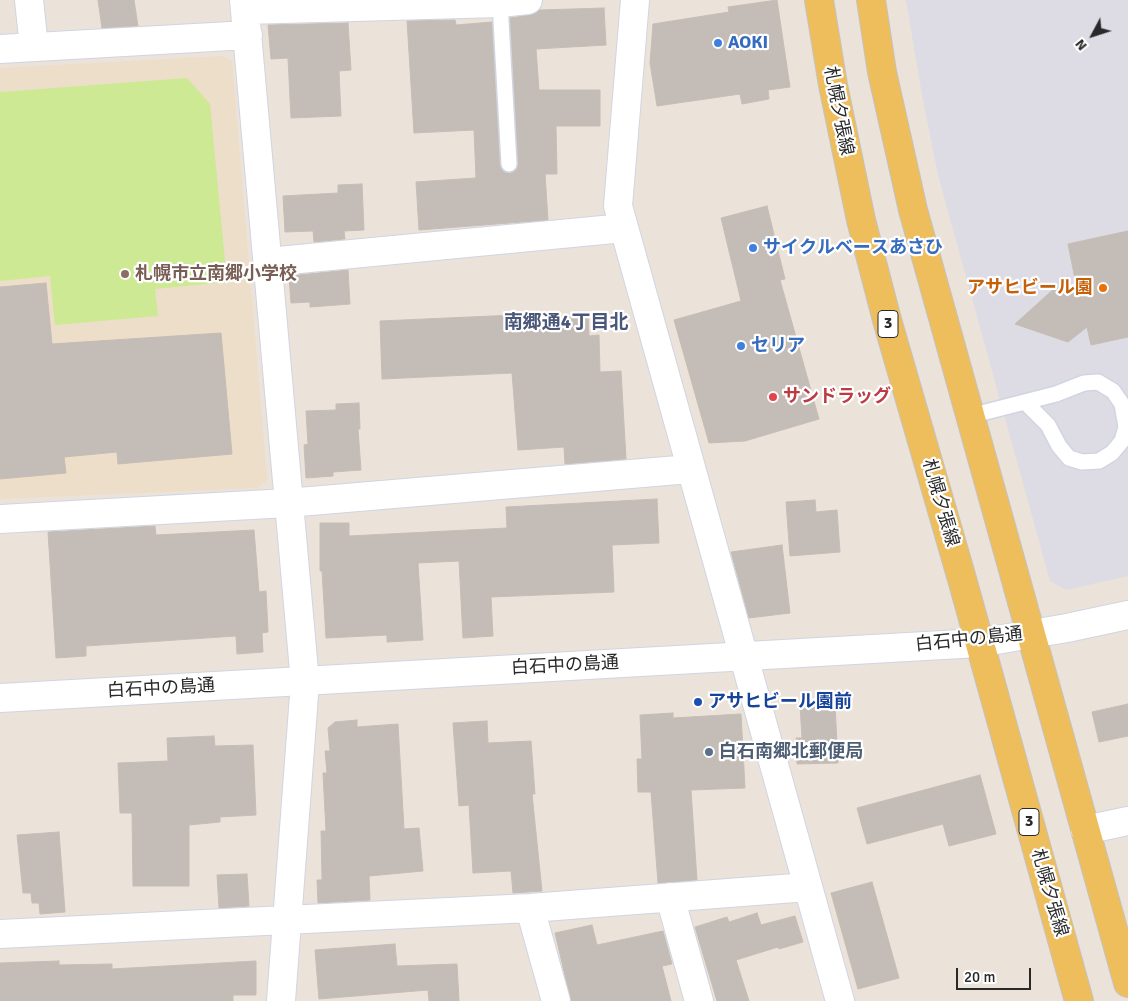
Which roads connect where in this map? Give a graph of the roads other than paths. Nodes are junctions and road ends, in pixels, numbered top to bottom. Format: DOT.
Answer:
graph roads {
  1 [pos="29,0"];
  2 [pos="528,0"];
  3 [pos="635,0"];
  4 [pos="819,0"];
  5 [pos="871,0"];
  6 [pos="404,2"];
  7 [pos="500,3"];
  8 [pos="246,15"];
  9 [pos="34,47"];
  10 [pos="0,49"];
  11 [pos="509,164"];
  12 [pos="624,228"];
  13 [pos="268,262"];
  14 [pos="1025,402"];
  15 [pos="970,416"];
  16 [pos="690,469"];
  17 [pos="287,503"];
  18 [pos="0,519"];
  19 [pos="1128,615"];
  20 [pos="1031,634"];
  21 [pos="979,643"];
  22 [pos="743,655"];
  23 [pos="305,682"];
  24 [pos="0,698"];
  25 [pos="1128,821"];
  26 [pos="1085,830"];
  27 [pos="808,887"];
  28 [pos="670,897"];
  29 [pos="530,908"];
  30 [pos="288,919"];
  31 [pos="0,934"];
  32 [pos="1128,983"];
  33 [pos="281,1001"];
  34 [pos="556,1001"];
  35 [pos="698,1001"];
  36 [pos="840,1001"];
  37 [pos="1079,1001"];
  1 -- 9 [label="street"];
  2 -- 7 [label="street"];
  3 -- 12 [label="street"];
  4 -- 21 [label="main road, 札幌夕張線 / 3"];
  5 -- 15 [label="main road"];
  6 -- 7 [label="street"];
  6 -- 8 [label="street"];
  7 -- 11 [label="lane"];
  8 -- 9 [label="street"];
  8 -- 13 [label="street"];
  9 -- 10 [label="street"];
  12 -- 13 [label="street"];
  12 -- 16 [label="street"];
  13 -- 17 [label="street"];
  14 -- 14 [label="lane"];
  14 -- 15 [label="lane"];
  15 -- 20 [label="main road"];
  16 -- 17 [label="street"];
  16 -- 22 [label="street"];
  17 -- 18 [label="street"];
  17 -- 23 [label="street"];
  19 -- 20 [label="street, 白石中の島通"];
  20 -- 21 [label="street, 白石中の島通"];
  20 -- 26 [label="main road"];
  21 -- 22 [label="street, 白石中の島通"];
  21 -- 37 [label="main road, 札幌夕張線 / 3"];
  22 -- 23 [label="street, 白石中の島通"];
  22 -- 27 [label="street"];
  23 -- 24 [label="street, 白石中の島通"];
  23 -- 30 [label="street"];
  25 -- 26 [label="street"];
  26 -- 32 [label="main road"];
  27 -- 28 [label="street"];
  27 -- 36 [label="street"];
  28 -- 29 [label="street"];
  28 -- 35 [label="street"];
  29 -- 30 [label="street"];
  29 -- 34 [label="street"];
  30 -- 31 [label="street"];
  30 -- 33 [label="street"];
}
